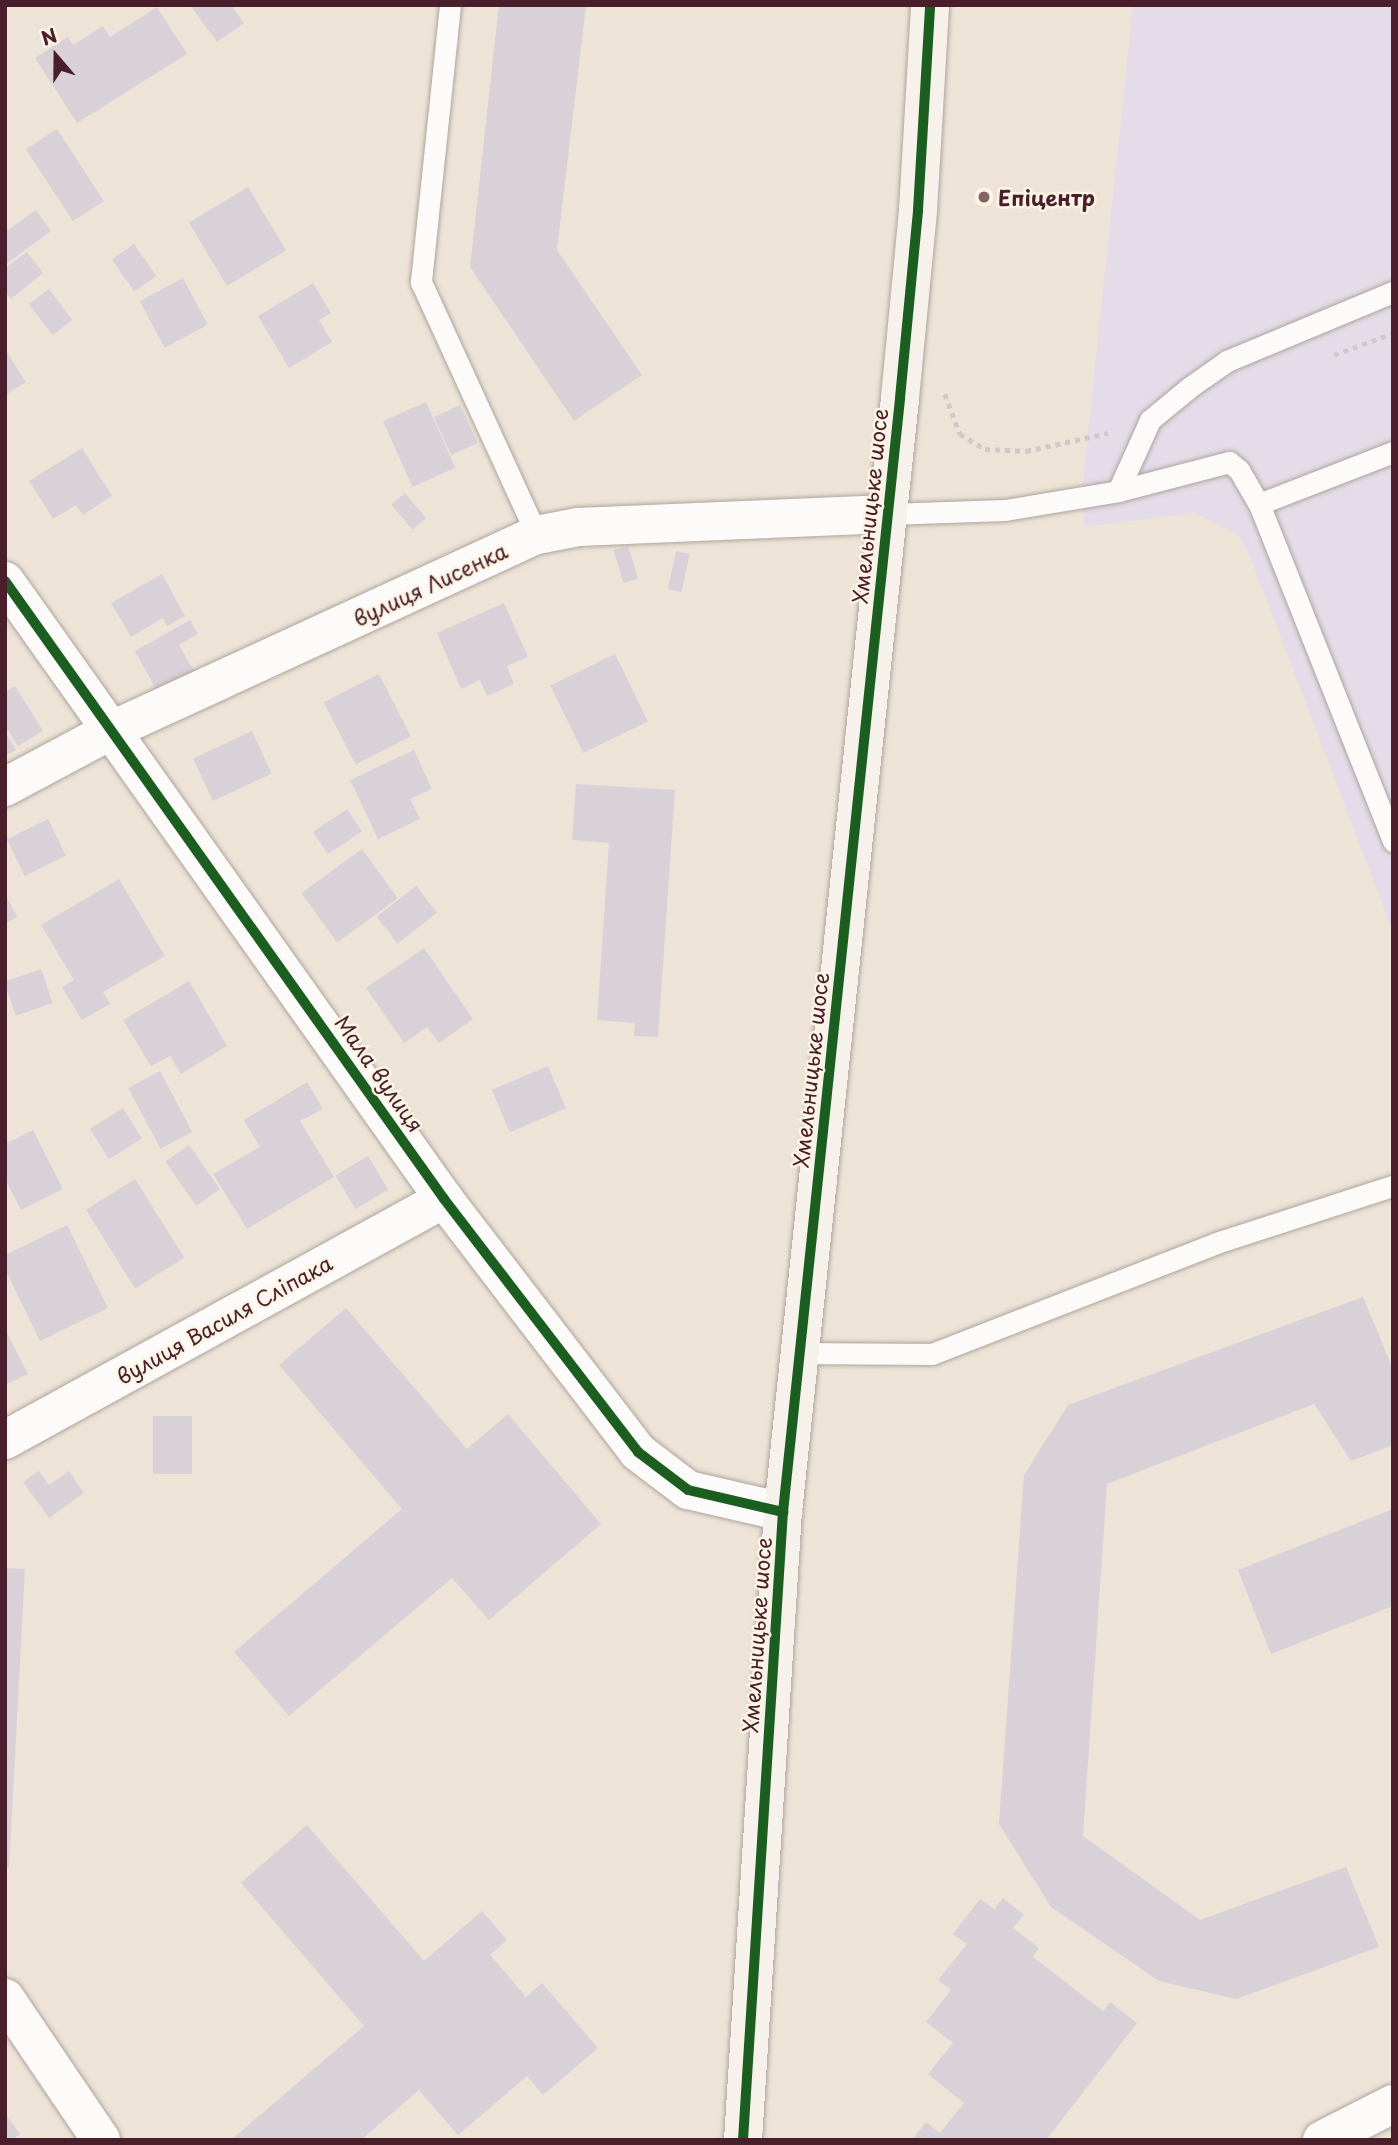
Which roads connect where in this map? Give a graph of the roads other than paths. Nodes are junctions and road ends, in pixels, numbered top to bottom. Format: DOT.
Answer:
graph roads {
  1 [pos="450,5"];
  2 [pos="930,5"];
  3 [pos="1393,292"];
  4 [pos="1393,452"];
  5 [pos="1118,491"];
  6 [pos="1259,504"];
  7 [pos="888,514"];
  8 [pos="537,535"];
  9 [pos="5,581"];
  10 [pos="110,731"];
  11 [pos="5,787"];
  12 [pos="1393,842"];
  13 [pos="1393,1186"];
  14 [pos="444,1199"];
  15 [pos="801,1353"];
  16 [pos="5,1440"];
  17 [pos="783,1511"];
  18 [pos="5,1998"];
  19 [pos="1393,2104"];
  20 [pos="101,2140"];
  21 [pos="743,2140"];
  22 [pos="1322,2140"];
  1 -- 8 [label="lane"];
  2 -- 7 [label="street, Хмельницьке шосе"];
  3 -- 5 [label="lane"];
  4 -- 6 [label="lane"];
  5 -- 6 [label="lane"];
  5 -- 7 [label="lane"];
  6 -- 12 [label="lane"];
  7 -- 8 [label="street, вулиця Лисенка"];
  7 -- 15 [label="street, Хмельницьке шосе"];
  8 -- 10 [label="street, вулиця Лисенка"];
  9 -- 10 [label="street, Мала вулиця"];
  10 -- 11 [label="street, вулиця Лисенка"];
  10 -- 14 [label="street, Мала вулиця"];
  13 -- 15 [label="lane"];
  14 -- 16 [label="street, вулиця Василя Сліпака"];
  14 -- 17 [label="street, Мала вулиця"];
  15 -- 17 [label="street, Хмельницьке шосе"];
  17 -- 21 [label="street, Хмельницьке шосе"];
  18 -- 20 [label="street"];
  19 -- 22 [label="street"];
}
